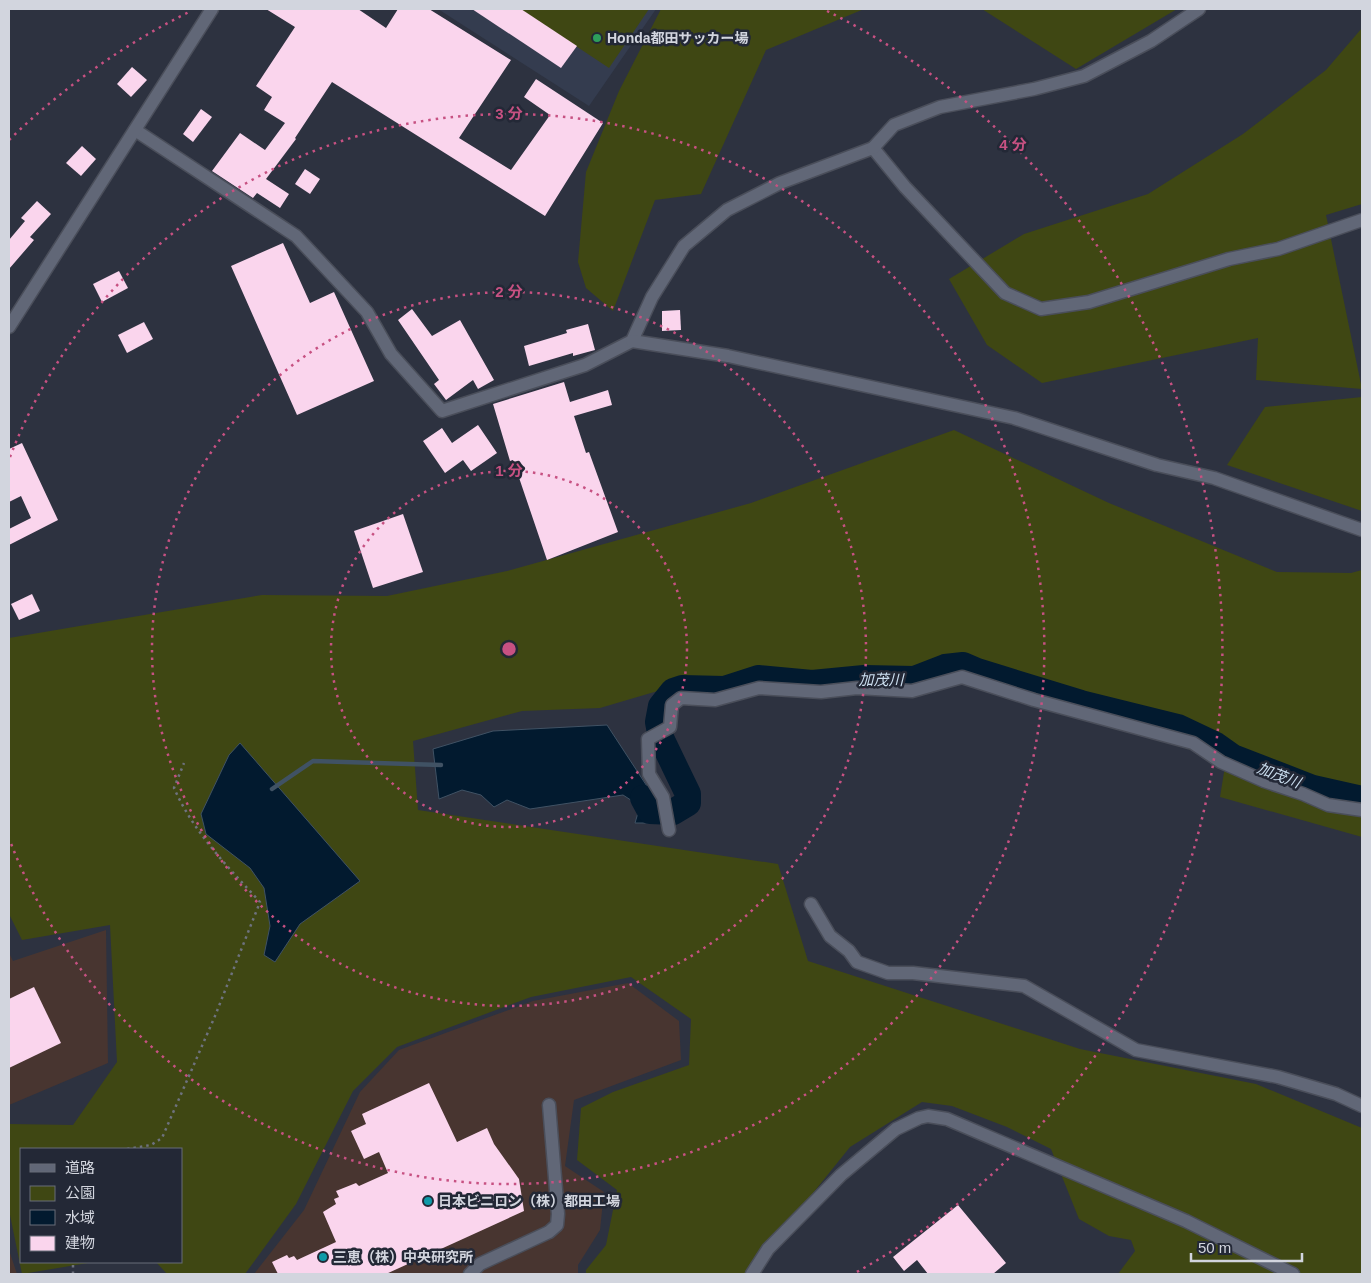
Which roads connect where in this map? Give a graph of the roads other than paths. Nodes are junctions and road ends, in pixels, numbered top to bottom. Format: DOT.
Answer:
graph roads {
  1 [pos="212,9"];
  2 [pos="1199,9"];
  3 [pos="135,130"];
  4 [pos="872,148"];
  5 [pos="1362,220"];
  6 [pos="9,327"];
  7 [pos="632,341"];
  8 [pos="1362,530"];
  9 [pos="1362,810"];
  10 [pos="668,830"];
  11 [pos="811,904"];
  12 [pos="549,1105"];
  13 [pos="1362,1106"];
  14 [pos="470,1274"];
  15 [pos="752,1274"];
  16 [pos="1292,1274"];
  1 -- 3 [label="street"];
  2 -- 4 [label="street"];
  3 -- 6 [label="street"];
  3 -- 7 [label="street"];
  4 -- 5 [label="street"];
  4 -- 7 [label="street"];
  7 -- 8 [label="street"];
  9 -- 10 [label="street"];
  11 -- 13 [label="street"];
  12 -- 14 [label="street"];
  15 -- 16 [label="street"];
}
